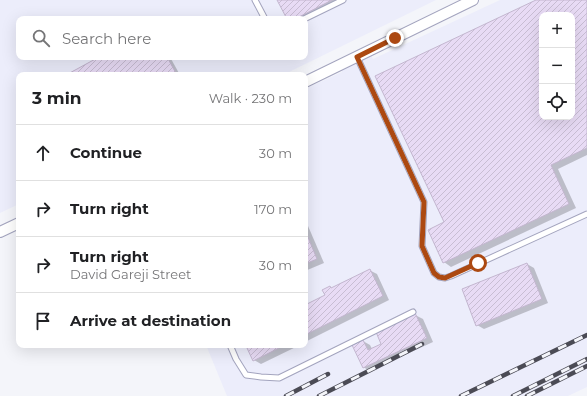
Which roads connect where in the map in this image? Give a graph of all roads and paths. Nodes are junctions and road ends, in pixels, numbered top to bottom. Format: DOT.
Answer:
graph roads {
  1 [pos="256,0"];
  2 [pos="343,0"];
  3 [pos="473,0"];
  4 [pos="264,16"];
  5 [pos="308,17"];
  6 [pos="357,57"];
  7 [pos="308,81"];
  8 [pos="587,214"];
  9 [pos="16,224"];
  10 [pos="0,231"];
  11 [pos="413,312"];
  12 [pos="231,348"];
  1 -- 4 [label="lane"];
  2 -- 5 [label="lane"];
  3 -- 6 [label="street"];
  6 -- 7 [label="street"];
  6 -- 8 [label="lane"];
  9 -- 10 [label="street"];
  11 -- 12 [label="lane"];
}
